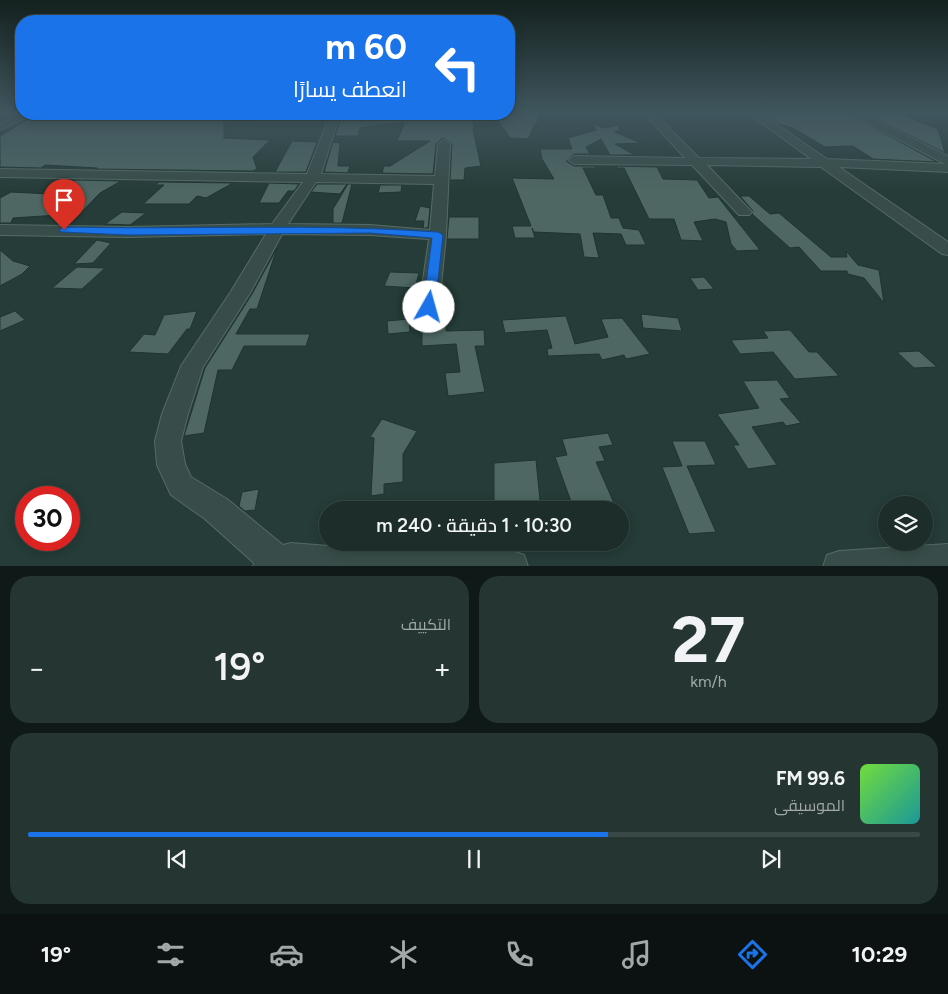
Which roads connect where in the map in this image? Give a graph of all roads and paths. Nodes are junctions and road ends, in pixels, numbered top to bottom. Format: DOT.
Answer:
graph roads {
  1 [pos="327,138"];
  2 [pos="673,138"];
  3 [pos="790,138"];
  4 [pos="904,138"];
  5 [pos="444,144"];
  6 [pos="574,160"];
  7 [pos="948,161"];
  8 [pos="695,162"];
  9 [pos="826,163"];
  10 [pos="948,168"];
  11 [pos="0,173"];
  12 [pos="313,177"];
  13 [pos="440,180"];
  14 [pos="744,212"];
  15 [pos="277,229"];
  16 [pos="0,230"];
  17 [pos="438,235"];
  18 [pos="948,250"];
  19 [pos="429,307"];
  20 [pos="948,560"];
  21 [pos="272,564"];
  22 [pos="512,566"];
  23 [pos="839,566"];
  1 -- 12 [label="street"];
  2 -- 8 [label="street"];
  3 -- 9 [label="street"];
  4 -- 7 [label="street"];
  5 -- 13 [label="street"];
  6 -- 8 [label="street"];
  8 -- 9 [label="street"];
  8 -- 14 [label="street"];
  9 -- 10 [label="street"];
  9 -- 18 [label="street"];
  11 -- 12 [label="street"];
  12 -- 13 [label="street"];
  12 -- 15 [label="street"];
  13 -- 17 [label="street"];
  15 -- 16 [label="street"];
  15 -- 17 [label="street"];
  15 -- 21 [label="street"];
  17 -- 19 [label="street"];
  20 -- 23 [label="street"];
  21 -- 22 [label="street"];
}
